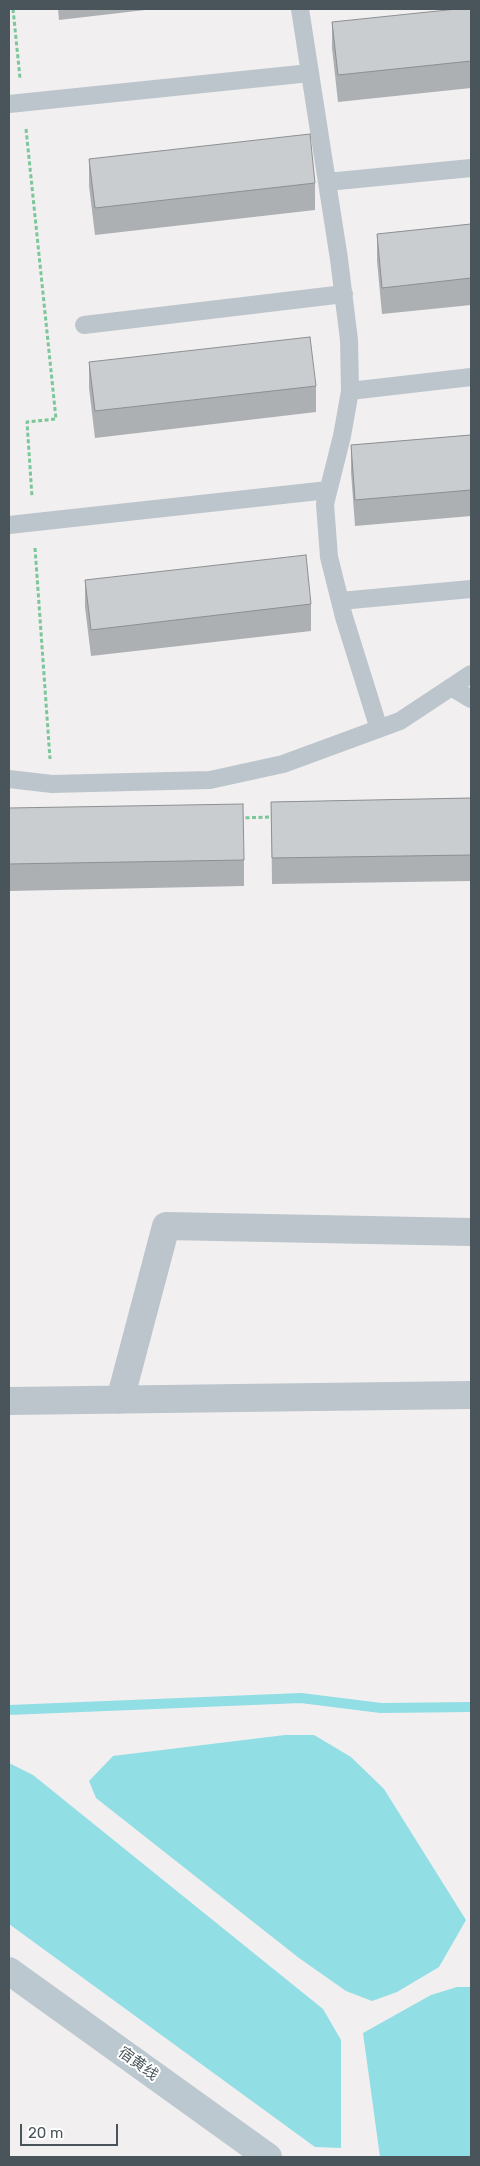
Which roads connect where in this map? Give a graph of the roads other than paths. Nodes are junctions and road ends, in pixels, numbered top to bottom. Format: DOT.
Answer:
graph roads {
  1 [pos="300,9"];
  2 [pos="310,73"];
  3 [pos="16,104"];
  4 [pos="471,168"];
  5 [pos="327,182"];
  6 [pos="344,294"];
  7 [pos="84,325"];
  8 [pos="471,377"];
  9 [pos="350,391"];
  10 [pos="328,490"];
  11 [pos="9,525"];
  12 [pos="471,589"];
  13 [pos="340,601"];
  14 [pos="471,674"];
  15 [pos="452,687"];
  16 [pos="471,700"];
  17 [pos="379,729"];
  18 [pos="9,779"];
  19 [pos="471,1232"];
  20 [pos="471,1395"];
  21 [pos="120,1400"];
  22 [pos="9,1401"];
  23 [pos="9,1971"];
  24 [pos="268,2157"];
  1 -- 2 [label="lane"];
  2 -- 3 [label="lane"];
  2 -- 5 [label="lane"];
  4 -- 5 [label="lane"];
  5 -- 6 [label="lane"];
  6 -- 7 [label="lane"];
  6 -- 9 [label="lane"];
  8 -- 9 [label="lane"];
  9 -- 10 [label="lane"];
  10 -- 11 [label="lane"];
  10 -- 13 [label="lane"];
  12 -- 13 [label="lane"];
  13 -- 17 [label="lane"];
  14 -- 15 [label="lane"];
  15 -- 16 [label="lane"];
  15 -- 17 [label="lane"];
  17 -- 18 [label="lane"];
  19 -- 21 [label="street"];
  20 -- 21 [label="street"];
  21 -- 22 [label="street"];
  23 -- 24 [label="main road, 宿黄线"];
}
